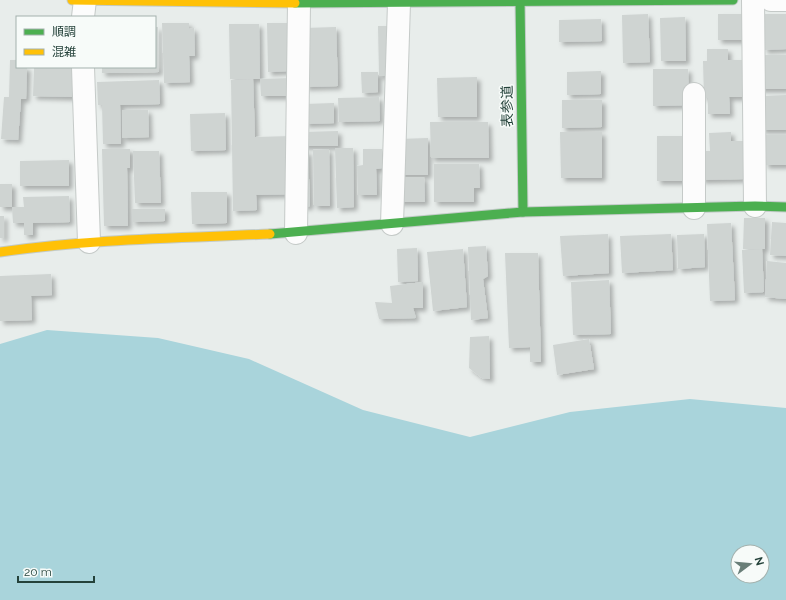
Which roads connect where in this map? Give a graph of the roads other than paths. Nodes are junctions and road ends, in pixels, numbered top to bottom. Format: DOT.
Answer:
graph roads {
  1 [pos="734,0"];
  2 [pos="753,0"];
  3 [pos="771,0"];
  4 [pos="786,0"];
  5 [pos="520,1"];
  6 [pos="299,3"];
  7 [pos="399,3"];
  8 [pos="82,4"];
  9 [pos="84,68"];
  10 [pos="694,94"];
  11 [pos="755,206"];
  12 [pos="786,207"];
  13 [pos="694,208"];
  14 [pos="523,212"];
  15 [pos="392,224"];
  16 [pos="296,234"];
  17 [pos="89,242"];
  18 [pos="0,252"];
  1 -- 5 [label="street"];
  2 -- 11 [label="street"];
  3 -- 4 [label="street"];
  5 -- 7 [label="street"];
  5 -- 14 [label="street, 表参道"];
  6 -- 7 [label="street"];
  6 -- 8 [label="street"];
  6 -- 16 [label="street"];
  7 -- 15 [label="street"];
  9 -- 17 [label="street"];
  10 -- 13 [label="street"];
  11 -- 12 [label="street"];
  11 -- 13 [label="street"];
  13 -- 14 [label="street"];
  14 -- 15 [label="street"];
  15 -- 16 [label="street"];
  16 -- 17 [label="street"];
  17 -- 18 [label="street"];
}
